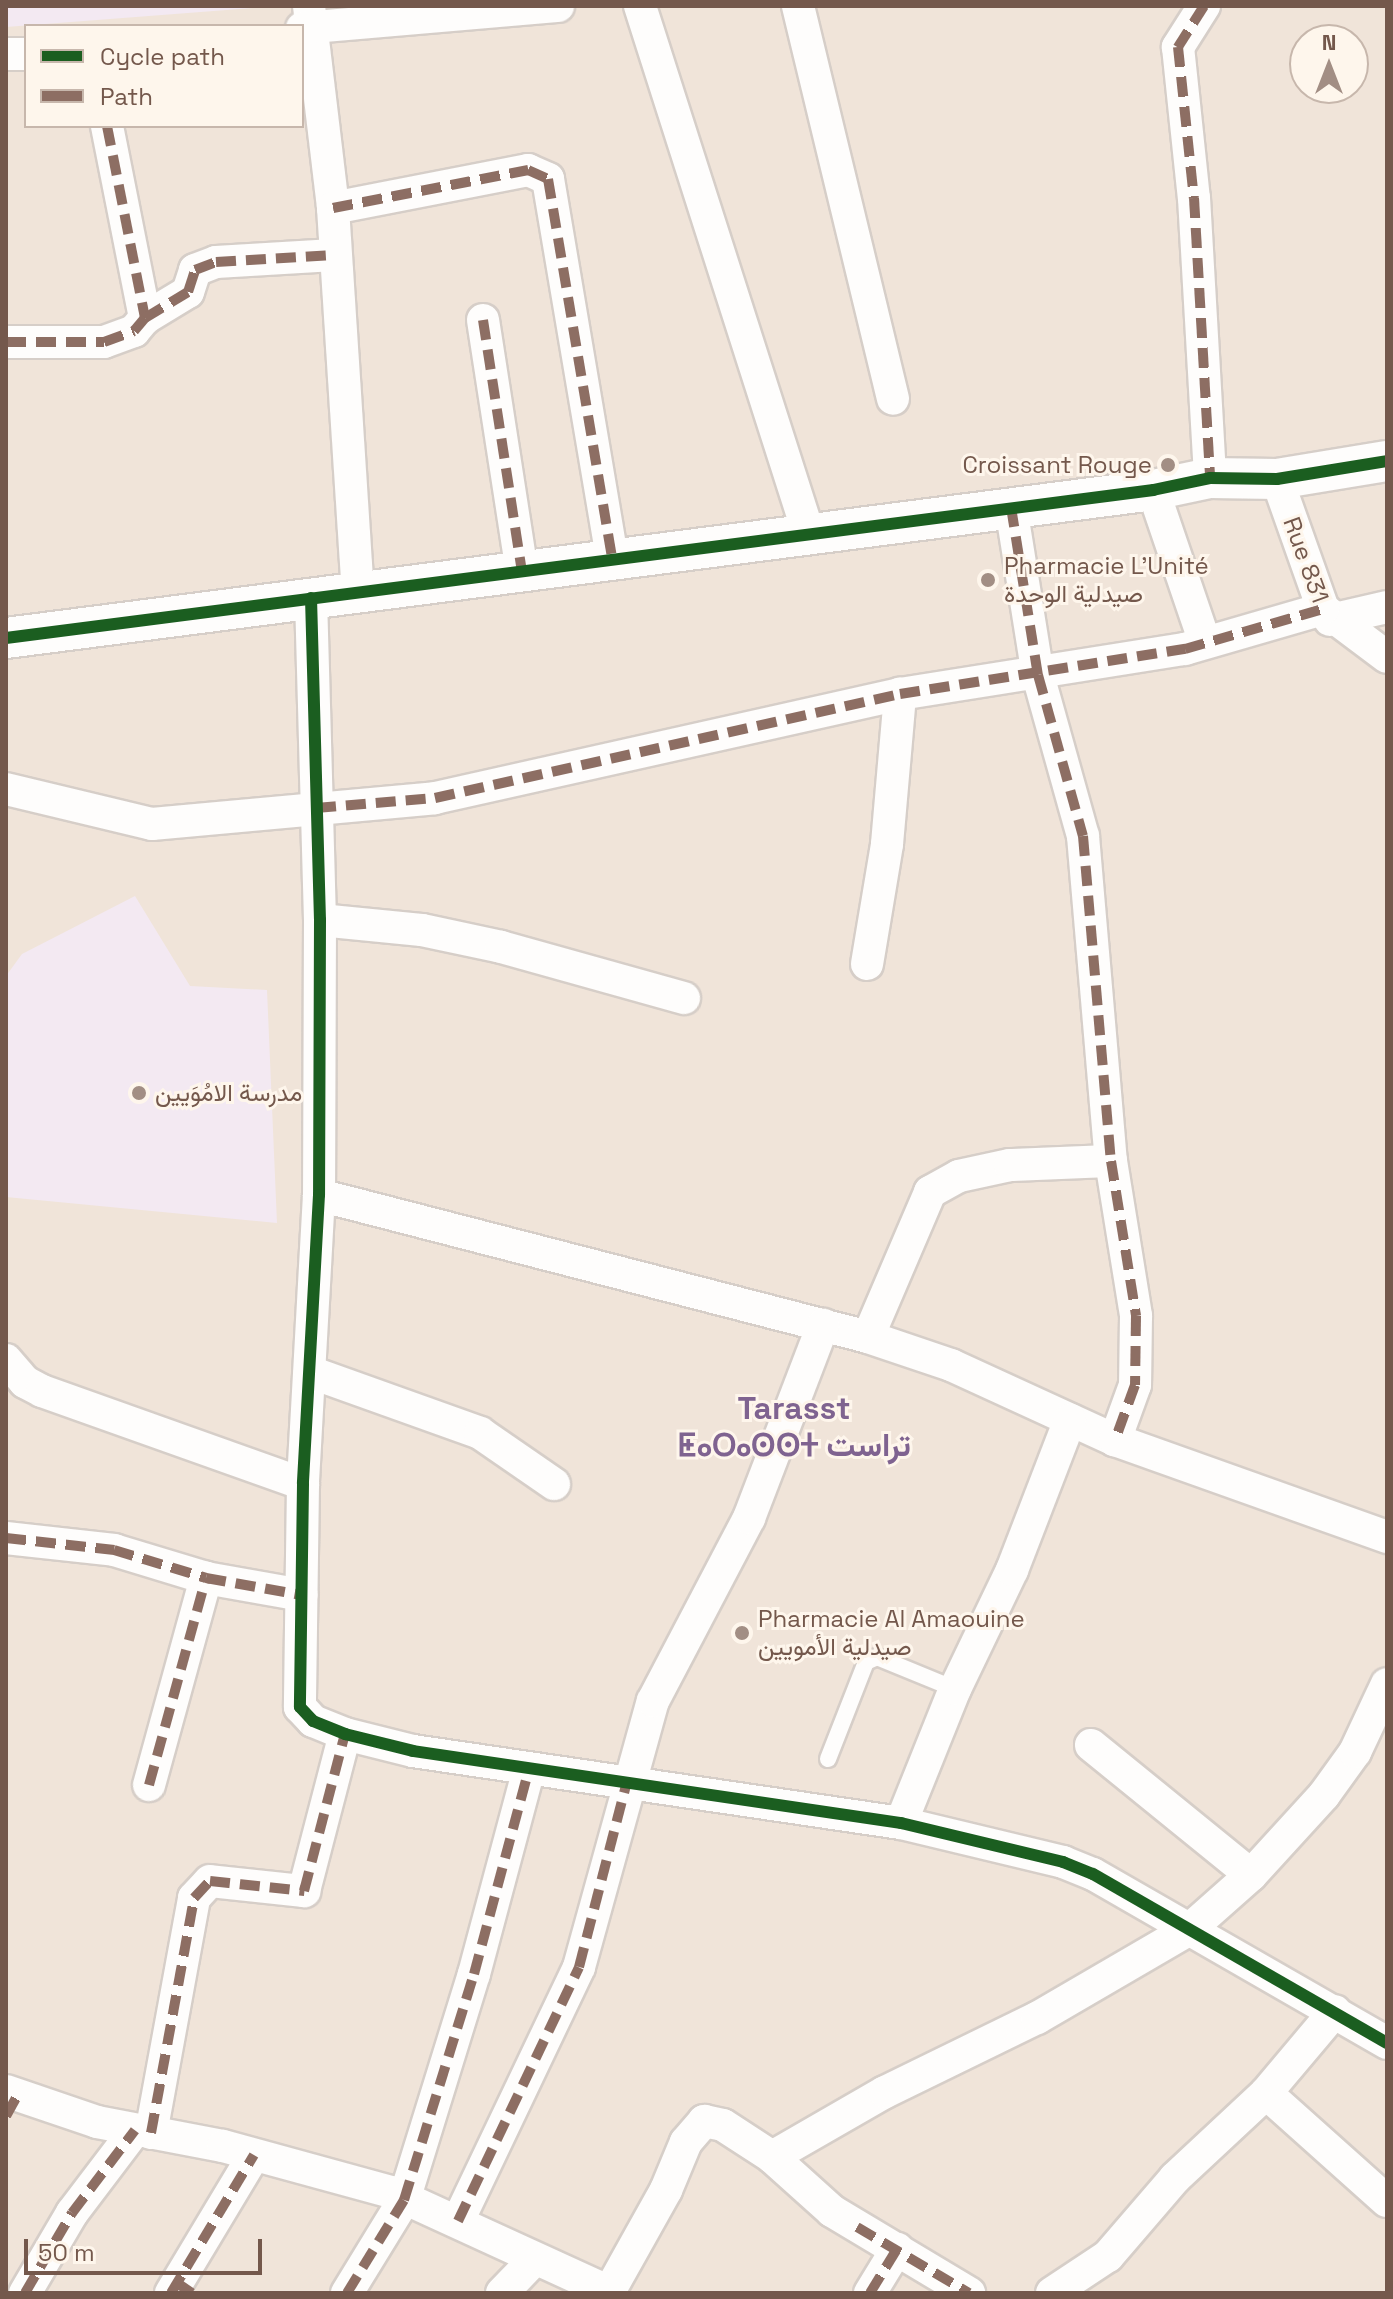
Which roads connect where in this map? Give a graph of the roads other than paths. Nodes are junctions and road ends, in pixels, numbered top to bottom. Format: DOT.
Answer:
graph roads {
  1 [pos="558,6"];
  2 [pos="640,6"];
  3 [pos="798,6"];
  4 [pos="1204,6"];
  5 [pos="307,20"];
  6 [pos="107,128"];
  7 [pos="333,208"];
  8 [pos="334,255"];
  9 [pos="145,318"];
  10 [pos="483,320"];
  11 [pos="6,342"];
  12 [pos="893,399"];
  13 [pos="1387,461"];
  14 [pos="1210,478"];
  15 [pos="1277,479"];
  16 [pos="1153,490"];
  17 [pos="1011,507"];
  18 [pos="809,535"];
  19 [pos="612,559"];
  20 [pos="522,571"];
  21 [pos="358,591"];
  22 [pos="311,598"];
  23 [pos="1387,607"];
  24 [pos="1326,615"];
  25 [pos="6,638"];
  26 [pos="1204,640"];
  27 [pos="1387,657"];
  28 [pos="1038,675"];
  29 [pos="900,694"];
  30 [pos="6,789"];
  31 [pos="316,808"];
  32 [pos="320,920"];
  33 [pos="867,964"];
  34 [pos="684,998"];
  35 [pos="1111,1161"];
  36 [pos="319,1195"];
  37 [pos="823,1325"];
  38 [pos="868,1337"];
  39 [pos="6,1360"];
  40 [pos="310,1372"];
  41 [pos="1070,1420"];
  42 [pos="1115,1440"];
  43 [pos="303,1484"];
  44 [pos="554,1484"];
  45 [pos="1387,1537"];
  46 [pos="6,1538"];
  47 [pos="206,1578"];
  48 [pos="301,1595"];
  49 [pos="1387,1684"];
  50 [pos="955,1689"];
  51 [pos="345,1734"];
  52 [pos="1091,1745"];
  53 [pos="828,1759"];
  54 [pos="529,1769"];
  55 [pos="149,1785"];
  56 [pos="626,1785"];
  57 [pos="901,1823"];
  58 [pos="1251,1875"];
  59 [pos="1190,1929"];
  60 [pos="1335,2011"];
  61 [pos="1384,2035"];
  62 [pos="1266,2093"];
  63 [pos="10,2101"];
  64 [pos="143,2131"];
  65 [pos="254,2155"];
  66 [pos="772,2157"];
  67 [pos="404,2200"];
  68 [pos="1387,2201"];
  69 [pos="458,2221"];
  70 [pos="897,2249"];
  71 [pos="534,2260"];
  72 [pos="180,2290"];
  73 [pos="25,2293"];
  74 [pos="347,2293"];
  75 [pos="502,2293"];
  76 [pos="609,2293"];
  77 [pos="870,2293"];
  78 [pos="969,2293"];
  79 [pos="1052,2293"];
  1 -- 5 [label="street"];
  2 -- 18 [label="street"];
  3 -- 12 [label="street"];
  4 -- 14 [label="street"];
  5 -- 7 [label="street"];
  6 -- 9 [label="street"];
  7 -- 8 [label="street"];
  7 -- 19 [label="street"];
  8 -- 9 [label="street"];
  8 -- 21 [label="street"];
  9 -- 11 [label="street"];
  10 -- 20 [label="street"];
  13 -- 15 [label="street"];
  14 -- 15 [label="street"];
  14 -- 16 [label="street"];
  15 -- 24 [label="street, Rue 831"];
  16 -- 17 [label="street"];
  16 -- 26 [label="street"];
  17 -- 18 [label="street"];
  17 -- 28 [label="street"];
  18 -- 19 [label="street"];
  19 -- 20 [label="street"];
  20 -- 21 [label="street"];
  21 -- 22 [label="street"];
  22 -- 25 [label="street"];
  22 -- 31 [label="street"];
  23 -- 24 [label="street"];
  24 -- 26 [label="street"];
  24 -- 27 [label="street, Rue 831"];
  26 -- 28 [label="street"];
  28 -- 29 [label="street"];
  28 -- 35 [label="street"];
  29 -- 31 [label="street"];
  29 -- 33 [label="street"];
  30 -- 31 [label="street"];
  31 -- 32 [label="street"];
  32 -- 34 [label="street"];
  32 -- 36 [label="street"];
  35 -- 38 [label="street"];
  35 -- 42 [label="street"];
  36 -- 37 [label="street"];
  36 -- 40 [label="street"];
  37 -- 38 [label="street"];
  37 -- 56 [label="street"];
  38 -- 41 [label="street"];
  39 -- 43 [label="street"];
  40 -- 43 [label="street"];
  40 -- 44 [label="street"];
  41 -- 42 [label="street"];
  41 -- 50 [label="street"];
  42 -- 45 [label="street"];
  43 -- 48 [label="street"];
  46 -- 47 [label="street"];
  47 -- 48 [label="street"];
  47 -- 55 [label="street"];
  48 -- 51 [label="street"];
  49 -- 58 [label="street"];
  50 -- 53 [label="lane"];
  50 -- 57 [label="street"];
  51 -- 54 [label="street"];
  51 -- 64 [label="street"];
  52 -- 58 [label="street"];
  54 -- 56 [label="street"];
  54 -- 67 [label="street"];
  56 -- 57 [label="street"];
  56 -- 69 [label="street"];
  57 -- 59 [label="street"];
  58 -- 59 [label="street"];
  59 -- 60 [label="street"];
  59 -- 66 [label="street"];
  60 -- 61 [label="street"];
  60 -- 62 [label="street"];
  62 -- 68 [label="street"];
  62 -- 79 [label="street"];
  63 -- 64 [label="street"];
  64 -- 65 [label="street"];
  64 -- 73 [label="street"];
  65 -- 67 [label="street"];
  65 -- 72 [label="street"];
  66 -- 70 [label="street"];
  66 -- 76 [label="street"];
  67 -- 69 [label="street"];
  67 -- 74 [label="street"];
  69 -- 71 [label="street"];
  70 -- 77 [label="street"];
  70 -- 78 [label="street"];
  71 -- 75 [label="street"];
  71 -- 76 [label="street"];
}
